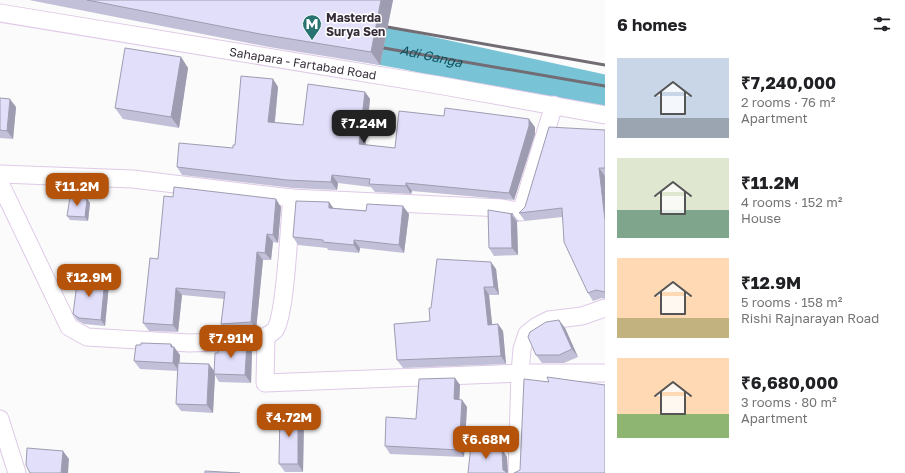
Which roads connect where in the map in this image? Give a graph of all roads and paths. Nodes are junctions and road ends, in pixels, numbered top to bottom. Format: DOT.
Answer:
graph roads {
  1 [pos="0,13"];
  2 [pos="554,105"];
  3 [pos="605,115"];
  4 [pos="0,174"];
  5 [pos="0,183"];
  6 [pos="292,198"];
  7 [pos="605,308"];
  8 [pos="266,337"];
  9 [pos="520,373"];
  10 [pos="605,373"];
  11 [pos="0,419"];
  12 [pos="17,473"];
  13 [pos="517,473"];
  1 -- 2 [label="street, Sahapara - Fartabad Road"];
  2 -- 3 [label="street, Sahapara - Fartabad Road"];
  2 -- 6 [label="street"];
  4 -- 6 [label="street"];
  5 -- 8 [label="street"];
  6 -- 8 [label="street"];
  7 -- 9 [label="street"];
  8 -- 9 [label="street"];
  9 -- 10 [label="street"];
  9 -- 13 [label="street"];
  11 -- 12 [label="street"];
}
